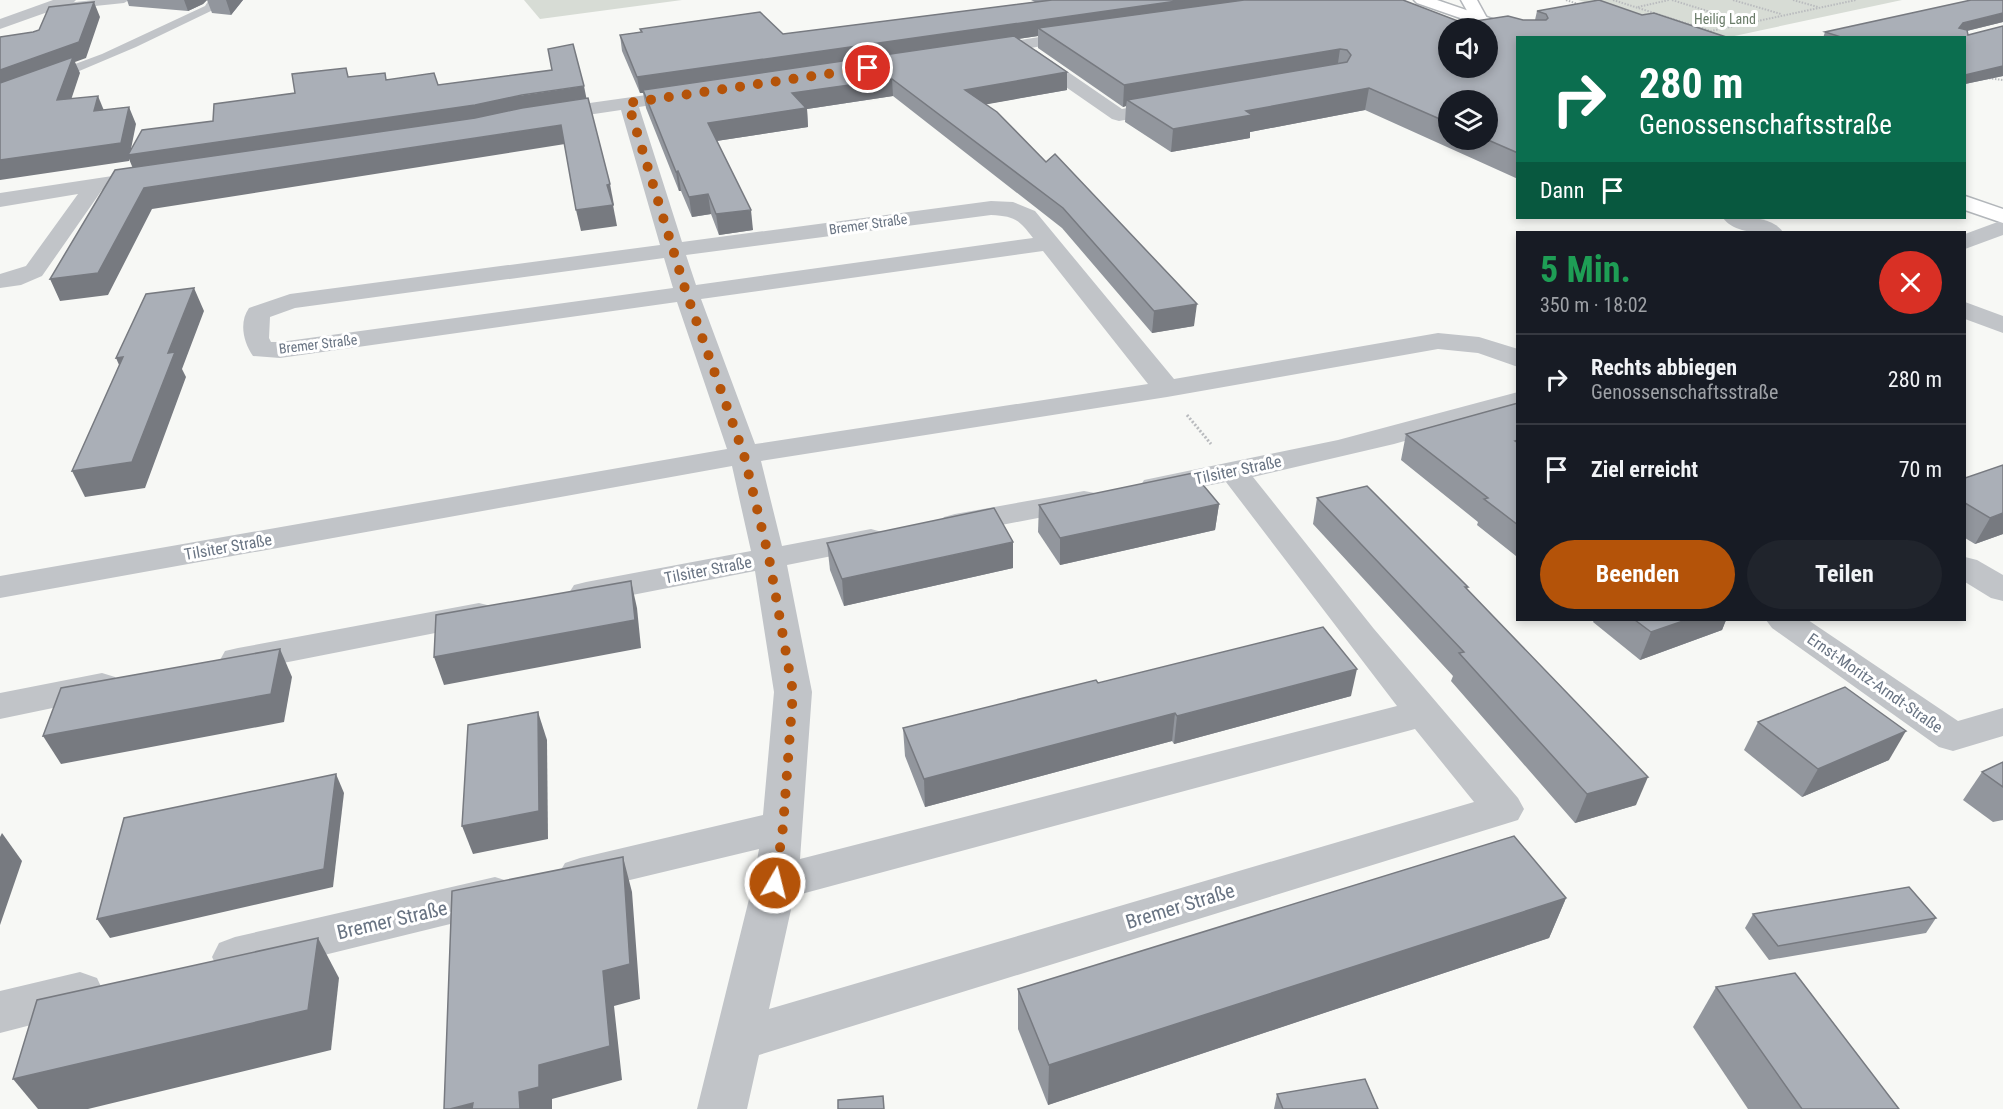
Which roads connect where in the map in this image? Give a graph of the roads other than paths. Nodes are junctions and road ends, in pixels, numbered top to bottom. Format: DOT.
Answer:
graph roads {
  1 [pos="68,0"];
  2 [pos="124,0"];
  3 [pos="214,0"];
  4 [pos="1469,0"];
  5 [pos="1418,6"];
  6 [pos="46,8"];
  7 [pos="0,13"];
  8 [pos="1443,18"];
  9 [pos="1471,18"];
  10 [pos="1479,18"];
  11 [pos="0,24"];
  12 [pos="1498,26"];
  13 [pos="1098,36"];
  14 [pos="1527,36"];
  15 [pos="1498,41"];
  16 [pos="1018,46"];
  17 [pos="1516,47"];
  18 [pos="964,54"];
  19 [pos="707,92"];
  20 [pos="0,96"];
  21 [pos="628,103"];
  22 [pos="1188,103"];
  23 [pos="526,118"];
  24 [pos="165,174"];
  25 [pos="1966,182"];
  26 [pos="96,184"];
  27 [pos="0,193"];
  28 [pos="2003,195"];
  29 [pos="0,200"];
  30 [pos="1966,202"];
  31 [pos="2003,216"];
  32 [pos="1737,219"];
  33 [pos="2003,227"];
  34 [pos="1769,231"];
  35 [pos="1966,242"];
  36 [pos="1050,243"];
  37 [pos="672,250"];
  38 [pos="0,281"];
  39 [pos="686,292"];
  40 [pos="1966,310"];
  41 [pos="2003,325"];
  42 [pos="1516,358"];
  43 [pos="1167,389"];
  44 [pos="1516,401"];
  45 [pos="744,455"];
  46 [pos="1234,473"];
  47 [pos="769,558"];
  48 [pos="1966,568"];
  49 [pos="0,587"];
  50 [pos="2003,590"];
  51 [pos="559,598"];
  52 [pos="513,607"];
  53 [pos="1785,621"];
  54 [pos="210,666"];
  55 [pos="128,681"];
  56 [pos="0,706"];
  57 [pos="1424,713"];
  58 [pos="2003,722"];
  59 [pos="783,827"];
  60 [pos="775,883"];
  61 [pos="197,966"];
  62 [pos="116,985"];
  63 [pos="0,1012"];
  64 [pos="738,1040"];
  65 [pos="722,1109"];
  1 -- 6 [label="street"];
  2 -- 6 [label="lane"];
  3 -- 20 [label="lane"];
  4 -- 10 [label="main road"];
  5 -- 8 [label="main road"];
  5 -- 9 [label="main road"];
  6 -- 7 [label="street"];
  6 -- 11 [label="street"];
  12 -- 14 [label="main road"];
  13 -- 16 [label="street"];
  15 -- 17 [label="main road"];
  16 -- 18 [label="street"];
  16 -- 22 [label="street"];
  19 -- 21 [label="street"];
  21 -- 23 [label="street"];
  21 -- 37 [label="street"];
  24 -- 26 [label="street"];
  25 -- 28 [label="main road"];
  26 -- 27 [label="street"];
  26 -- 29 [label="street"];
  26 -- 38 [label="street"];
  30 -- 31 [label="main road"];
  32 -- 34 [label="street"];
  33 -- 35 [label="street"];
  36 -- 37 [label="street, Bremer Straße"];
  36 -- 39 [label="street, Bremer Straße"];
  36 -- 43 [label="street, Bremer Straße"];
  37 -- 39 [label="street"];
  37 -- 39 [label="street, Bremer Straße"];
  39 -- 45 [label="street"];
  40 -- 41 [label="street"];
  42 -- 43 [label="street, Tilsiter Straße"];
  43 -- 45 [label="street, Tilsiter Straße"];
  44 -- 46 [label="street, Tilsiter Straße"];
  45 -- 47 [label="street"];
  45 -- 49 [label="street, Tilsiter Straße"];
  46 -- 47 [label="street, Tilsiter Straße"];
  46 -- 57 [label="street, Bremer Straße"];
  47 -- 51 [label="street, Tilsiter Straße"];
  47 -- 59 [label="street"];
  48 -- 50 [label="street"];
  52 -- 54 [label="street"];
  53 -- 58 [label="street, Ernst-Moritz-Arndt-Straße"];
  55 -- 56 [label="street"];
  57 -- 60 [label="street"];
  57 -- 64 [label="street, Bremer Straße"];
  59 -- 60 [label="street"];
  59 -- 61 [label="street, Bremer Straße"];
  60 -- 64 [label="street"];
  62 -- 63 [label="street"];
  64 -- 65 [label="street"];
}
